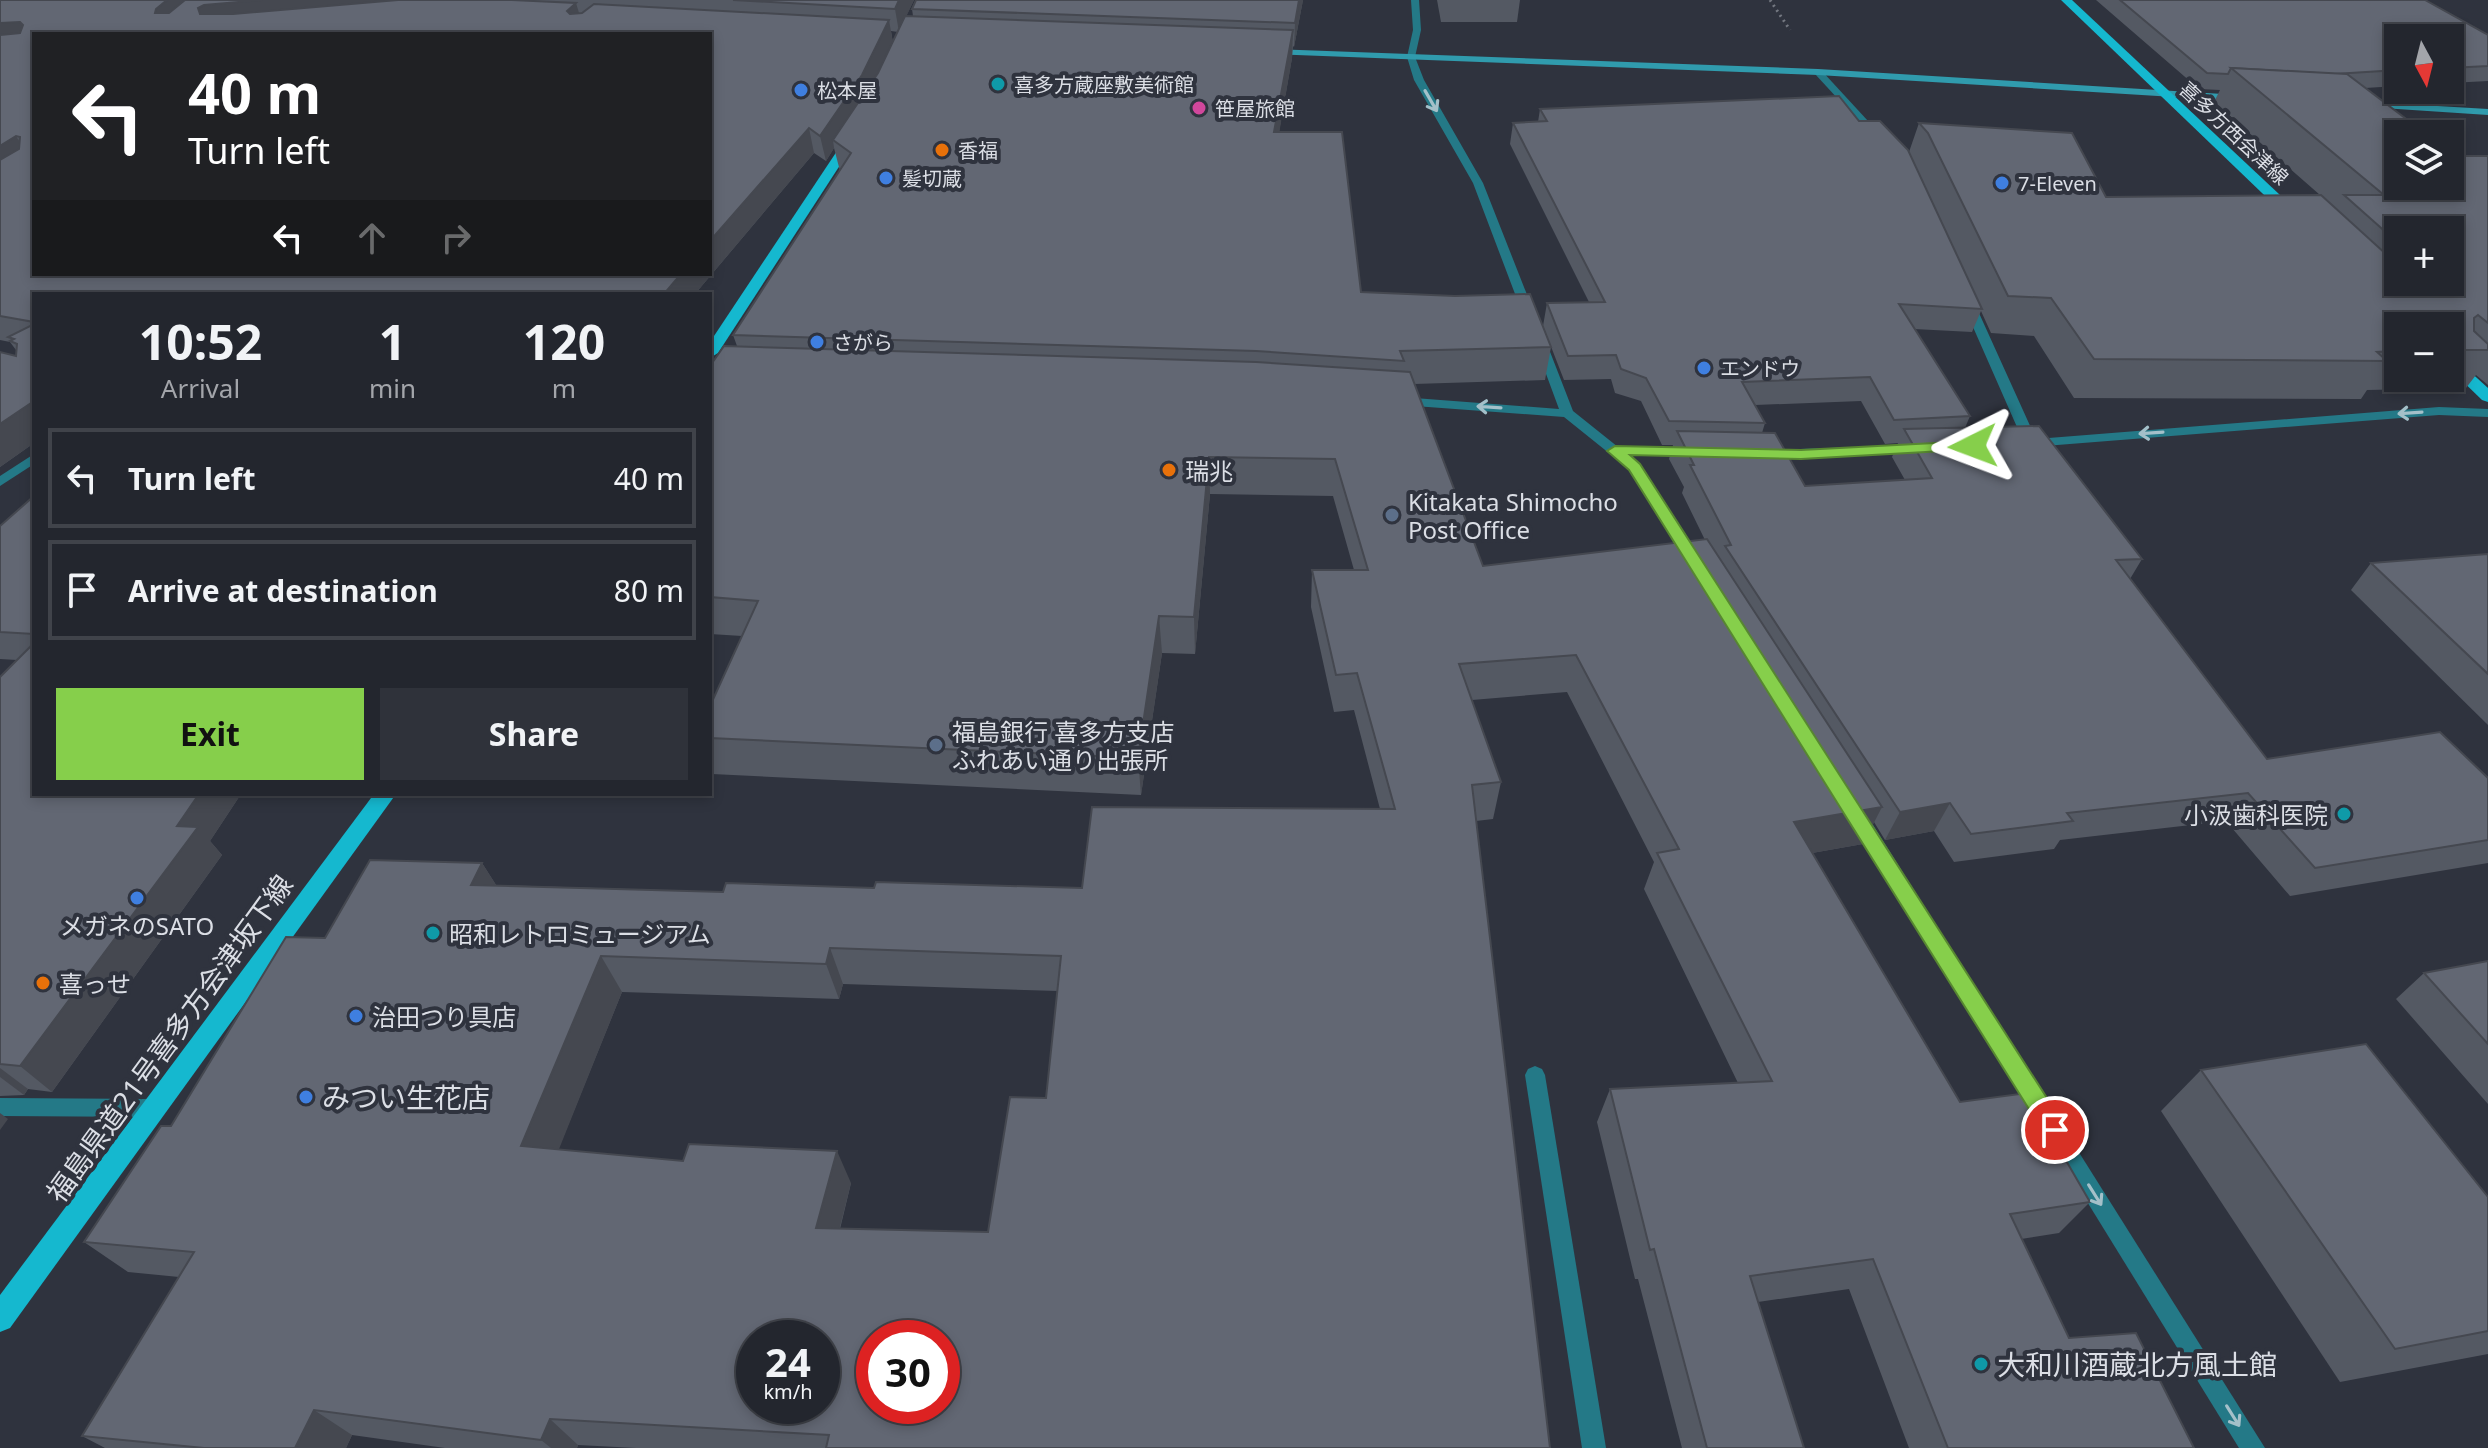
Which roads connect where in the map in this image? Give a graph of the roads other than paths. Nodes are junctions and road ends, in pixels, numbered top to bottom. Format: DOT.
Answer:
graph roads {
  1 [pos="1415,0"];
  2 [pos="2066,0"];
  3 [pos="1268,51"];
  4 [pos="1411,57"];
  5 [pos="1818,72"];
  6 [pos="2163,94"];
  7 [pos="2246,98"];
  8 [pos="2352,104"];
  9 [pos="2488,112"];
  10 [pos="858,128"];
  11 [pos="1888,148"];
  12 [pos="2299,221"];
  13 [pos="1960,284"];
  14 [pos="712,350"];
  15 [pos="2464,374"];
  16 [pos="2488,397"];
  17 [pos="1381,399"];
  18 [pos="1567,413"];
  19 [pos="2488,413"];
  20 [pos="2031,443"];
  21 [pos="2015,444"];
  22 [pos="1924,448"];
  23 [pos="1615,451"];
  24 [pos="1708,453"];
  25 [pos="1755,454"];
  26 [pos="32,459"];
  27 [pos="0,482"];
  28 [pos="1704,573"];
  29 [pos="385,796"];
  30 [pos="1847,799"];
  31 [pos="1535,1075"];
  32 [pos="0,1107"];
  33 [pos="155,1108"];
  34 [pos="0,1318"];
  35 [pos="1594,1448"];
  36 [pos="2253,1448"];
  1 -- 4 [label="street"];
  2 -- 6 [label="main road, 喜多方西会津線"];
  3 -- 4 [label="street"];
  4 -- 5 [label="street"];
  4 -- 18 [label="street, one-way"];
  5 -- 6 [label="street"];
  5 -- 11 [label="street"];
  6 -- 7 [label="street"];
  6 -- 12 [label="main road, 喜多方西会津線"];
  8 -- 9 [label="street"];
  10 -- 14 [label="main road"];
  13 -- 20 [label="street"];
  15 -- 16 [label="main road"];
  18 -- 17 [label="street, one-way"];
  18 -- 23 [label="street"];
  19 -- 20 [label="street, one-way"];
  20 -- 21 [label="street"];
  22 -- 25 [label="street"];
  23 -- 24 [label="street"];
  23 -- 28 [label="street"];
  26 -- 27 [label="street"];
  29 -- 33 [label="main road, 福島県道21号喜多方会津坂下線"];
  30 -- 36 [label="street, one-way"];
  31 -- 35 [label="street"];
  32 -- 33 [label="street"];
  33 -- 34 [label="main road, 福島県道21号喜多方会津坂下線"];
}
